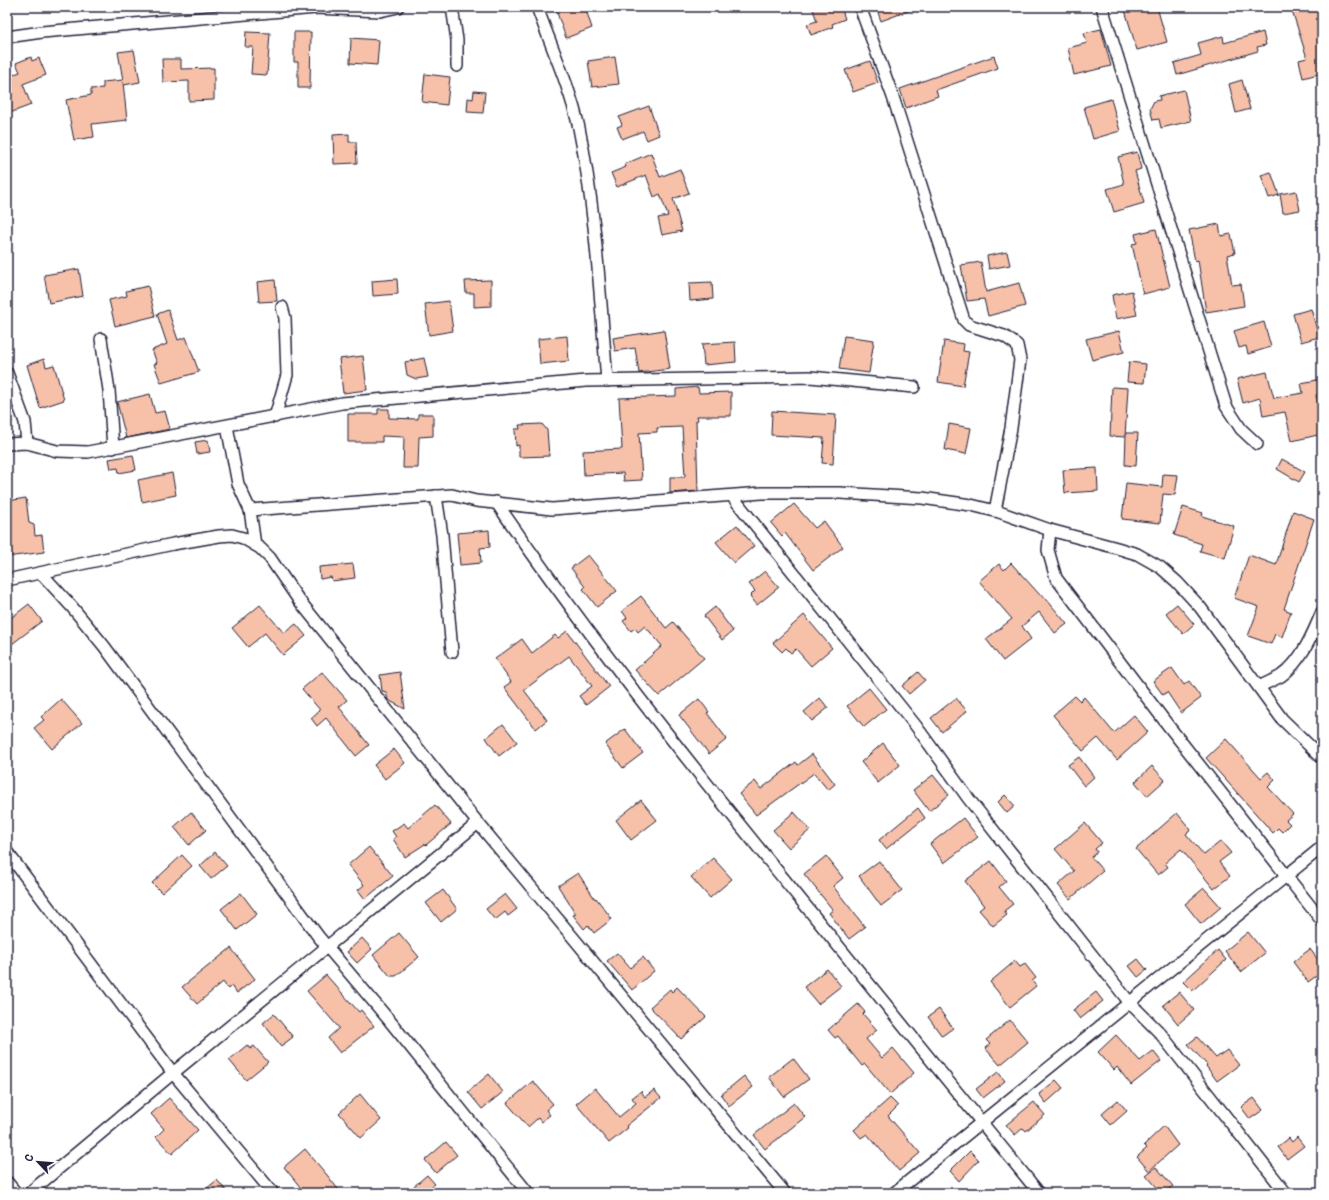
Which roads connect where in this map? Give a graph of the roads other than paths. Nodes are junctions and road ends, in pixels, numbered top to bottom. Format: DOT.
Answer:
graph roads {
  1 [pos="398,7"];
  2 [pos="452,7"];
  3 [pos="537,7"];
  4 [pos="860,7"];
  5 [pos="1102,7"];
  6 [pos="316,8"];
  7 [pos="7,37"];
  8 [pos="457,66"];
  9 [pos="282,306"];
  10 [pos="101,339"];
  11 [pos="7,373"];
  12 [pos="607,381"];
  13 [pos="914,387"];
  14 [pos="276,417"];
  15 [pos="227,426"];
  16 [pos="27,443"];
  17 [pos="7,444"];
  18 [pos="1257,444"];
  19 [pos="112,448"];
  20 [pos="436,496"];
  21 [pos="732,496"];
  22 [pos="496,502"];
  23 [pos="250,510"];
  24 [pos="995,511"];
  25 [pos="1050,530"];
  26 [pos="255,545"];
  27 [pos="41,573"];
  28 [pos="7,580"];
  29 [pos="1322,612"];
  30 [pos="452,652"];
  31 [pos="1259,687"];
  32 [pos="1322,758"];
  33 [pos="478,824"];
  34 [pos="1322,847"];
  35 [pos="7,852"];
  36 [pos="1286,877"];
  37 [pos="1322,921"];
  38 [pos="328,948"];
  39 [pos="1130,1003"];
  40 [pos="173,1072"];
  41 [pos="981,1122"];
  42 [pos="7,1182"];
  43 [pos="16,1193"];
  44 [pos="29,1193"];
  45 [pos="273,1193"];
  46 [pos="528,1193"];
  47 [pos="785,1193"];
  48 [pos="894,1193"];
  49 [pos="1039,1193"];
  50 [pos="1286,1193"];
  1 -- 6 [label="street"];
  2 -- 8 [label="street"];
  3 -- 12 [label="street"];
  4 -- 24 [label="street"];
  5 -- 18 [label="street"];
  6 -- 7 [label="street"];
  9 -- 14 [label="street"];
  10 -- 19 [label="street"];
  11 -- 16 [label="street"];
  12 -- 13 [label="street"];
  12 -- 14 [label="street"];
  14 -- 15 [label="street"];
  15 -- 19 [label="street"];
  15 -- 23 [label="street"];
  16 -- 17 [label="street"];
  16 -- 19 [label="street"];
  20 -- 22 [label="street"];
  20 -- 23 [label="street"];
  20 -- 30 [label="street"];
  21 -- 22 [label="street"];
  21 -- 24 [label="street"];
  21 -- 39 [label="street"];
  22 -- 41 [label="street"];
  23 -- 26 [label="street"];
  24 -- 25 [label="street"];
  25 -- 31 [label="street"];
  25 -- 36 [label="street"];
  26 -- 27 [label="street"];
  26 -- 33 [label="street"];
  27 -- 28 [label="street"];
  27 -- 38 [label="street"];
  29 -- 31 [label="street"];
  31 -- 32 [label="street"];
  33 -- 38 [label="street"];
  33 -- 47 [label="street"];
  34 -- 36 [label="street"];
  35 -- 40 [label="street"];
  36 -- 37 [label="street"];
  36 -- 39 [label="street"];
  38 -- 40 [label="street"];
  38 -- 46 [label="street"];
  39 -- 41 [label="street"];
  39 -- 50 [label="street"];
  40 -- 44 [label="street"];
  40 -- 45 [label="street"];
  41 -- 48 [label="street"];
  41 -- 49 [label="street"];
  42 -- 43 [label="street"];
}
